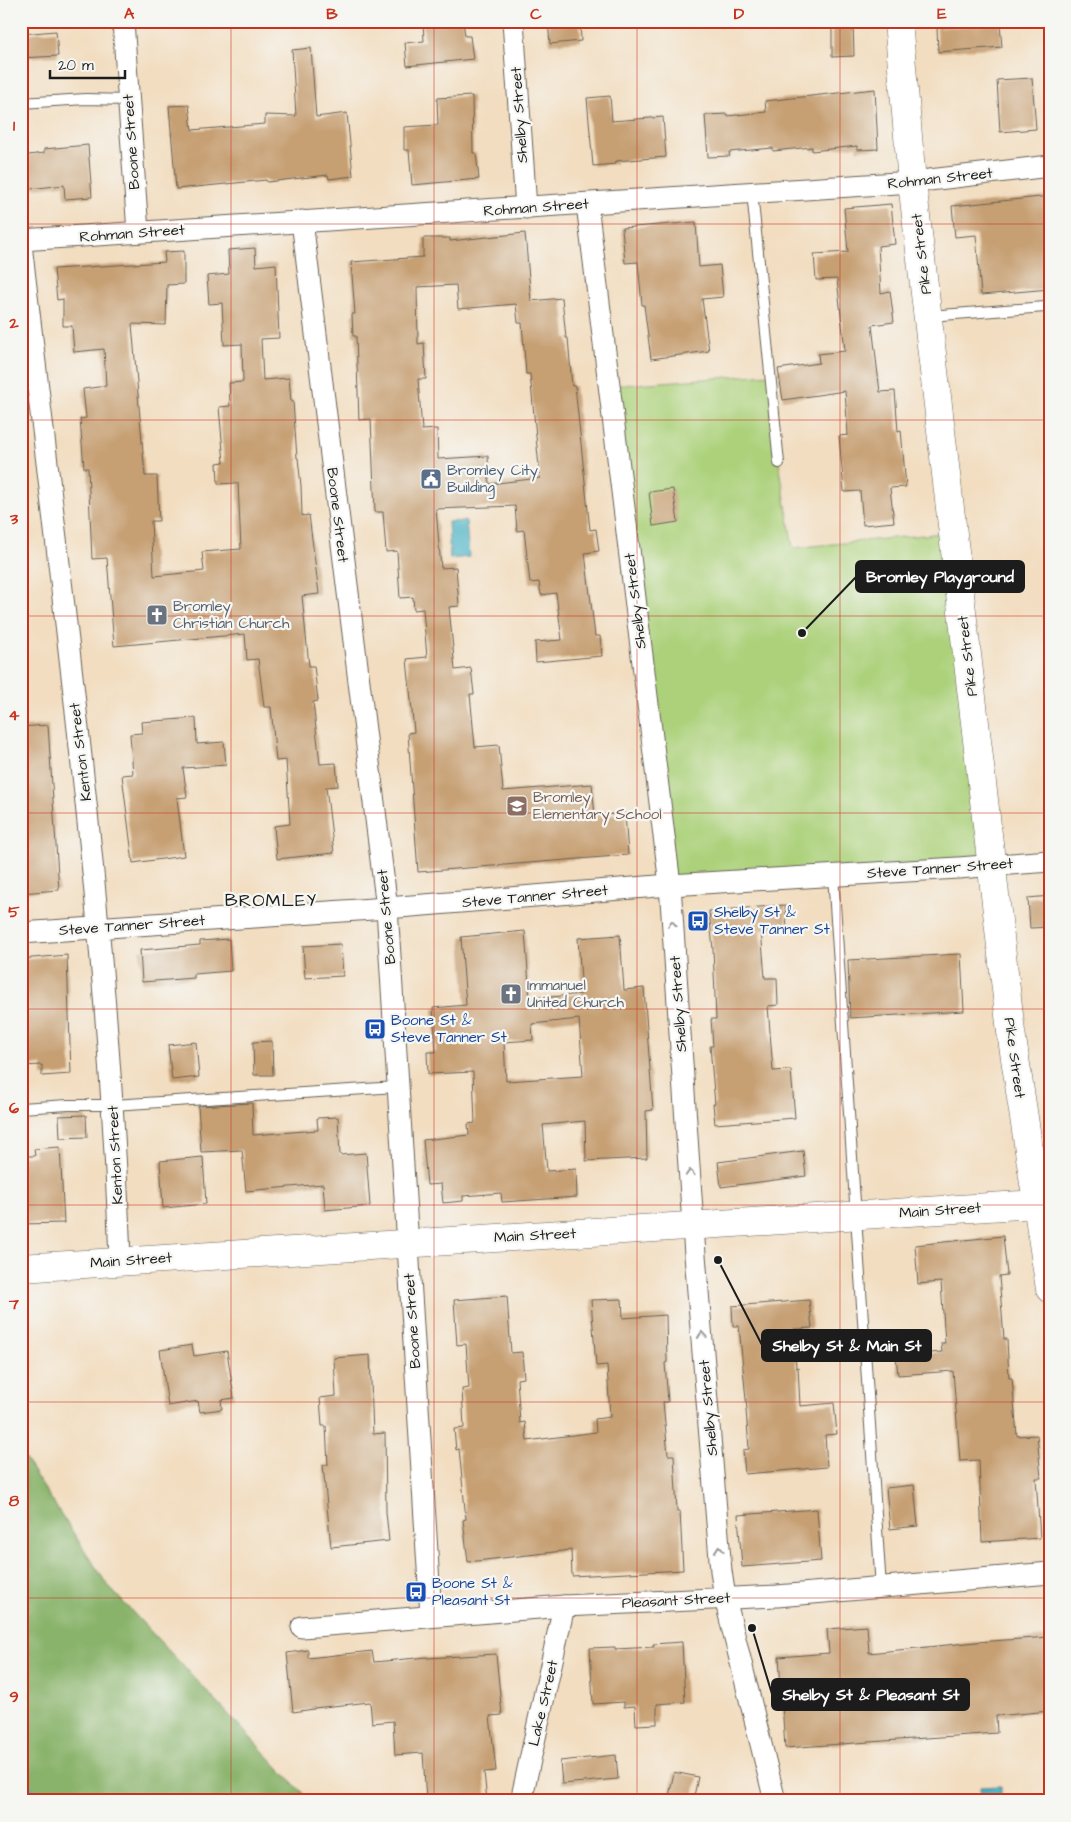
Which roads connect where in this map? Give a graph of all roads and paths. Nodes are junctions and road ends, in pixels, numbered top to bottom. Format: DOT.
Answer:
graph roads {
  1 [pos="123,21"];
  2 [pos="513,21"];
  3 [pos="898,21"];
  4 [pos="128,100"];
  5 [pos="21,103"];
  6 [pos="1050,166"];
  7 [pos="912,182"];
  8 [pos="752,192"];
  9 [pos="587,204"];
  10 [pos="526,208"];
  11 [pos="302,222"];
  12 [pos="138,232"];
  13 [pos="21,240"];
  14 [pos="21,244"];
  15 [pos="1045,307"];
  16 [pos="928,316"];
  17 [pos="779,462"];
  18 [pos="1050,861"];
  19 [pos="992,866"];
  20 [pos="833,875"];
  21 [pos="670,886"];
  22 [pos="387,908"];
  23 [pos="99,928"];
  24 [pos="21,933"];
  25 [pos="397,1087"];
  26 [pos="113,1105"];
  27 [pos="21,1108"];
  28 [pos="1043,1203"];
  29 [pos="855,1215"];
  30 [pos="693,1226"];
  31 [pos="407,1243"];
  32 [pos="120,1261"];
  33 [pos="21,1268"];
  34 [pos="1050,1289"];
  35 [pos="1050,1573"];
  36 [pos="881,1588"];
  37 [pos="725,1598"];
  38 [pos="564,1606"];
  39 [pos="431,1616"];
  40 [pos="302,1627"];
  41 [pos="521,1801"];
  42 [pos="775,1801"];
  1 -- 4 [label="street, Boone Street"];
  2 -- 10 [label="street, Shelby Street"];
  3 -- 7 [label="main road, Pike Street"];
  4 -- 5 [label="lane"];
  4 -- 12 [label="street, Boone Street"];
  6 -- 7 [label="street, Rohman Street"];
  7 -- 8 [label="street, Rohman Street"];
  7 -- 16 [label="main road, Pike Street"];
  8 -- 9 [label="street, Rohman Street"];
  8 -- 17 [label="lane"];
  9 -- 10 [label="street, Rohman Street"];
  9 -- 21 [label="street, Shelby Street"];
  10 -- 11 [label="street, Rohman Street"];
  11 -- 12 [label="street, Rohman Street"];
  11 -- 22 [label="street, Boone Street"];
  12 -- 13 [label="street, Rohman Street"];
  14 -- 23 [label="street, Kenton Street"];
  15 -- 16 [label="lane"];
  16 -- 19 [label="main road, Pike Street"];
  18 -- 19 [label="street, Steve Tanner Street"];
  19 -- 20 [label="street, Steve Tanner Street"];
  19 -- 28 [label="main road, Pike Street"];
  20 -- 21 [label="street, Steve Tanner Street"];
  20 -- 29 [label="lane"];
  21 -- 22 [label="street, Steve Tanner Street"];
  30 -- 21 [label="street, Shelby Street, one-way"];
  22 -- 23 [label="street, Steve Tanner Street"];
  22 -- 25 [label="street, Boone Street"];
  23 -- 24 [label="street, Steve Tanner Street"];
  23 -- 26 [label="street, Kenton Street"];
  25 -- 26 [label="lane"];
  25 -- 31 [label="street, Boone Street"];
  26 -- 27 [label="lane"];
  26 -- 32 [label="street, Kenton Street"];
  28 -- 29 [label="main road, Main Street"];
  28 -- 34 [label="main road, Pike Street"];
  29 -- 30 [label="main road, Main Street"];
  29 -- 36 [label="lane"];
  30 -- 31 [label="main road, Main Street"];
  37 -- 30 [label="street, Shelby Street, one-way"];
  31 -- 32 [label="main road, Main Street"];
  31 -- 39 [label="street, Boone Street"];
  32 -- 33 [label="main road, Main Street"];
  35 -- 36 [label="street, Pleasant Street"];
  36 -- 37 [label="street, Pleasant Street"];
  37 -- 38 [label="street, Pleasant Street"];
  37 -- 42 [label="street, Shelby Street"];
  38 -- 39 [label="street, Pleasant Street"];
  38 -- 41 [label="street, Lake Street"];
  39 -- 40 [label="street, Pleasant Street"];
}
